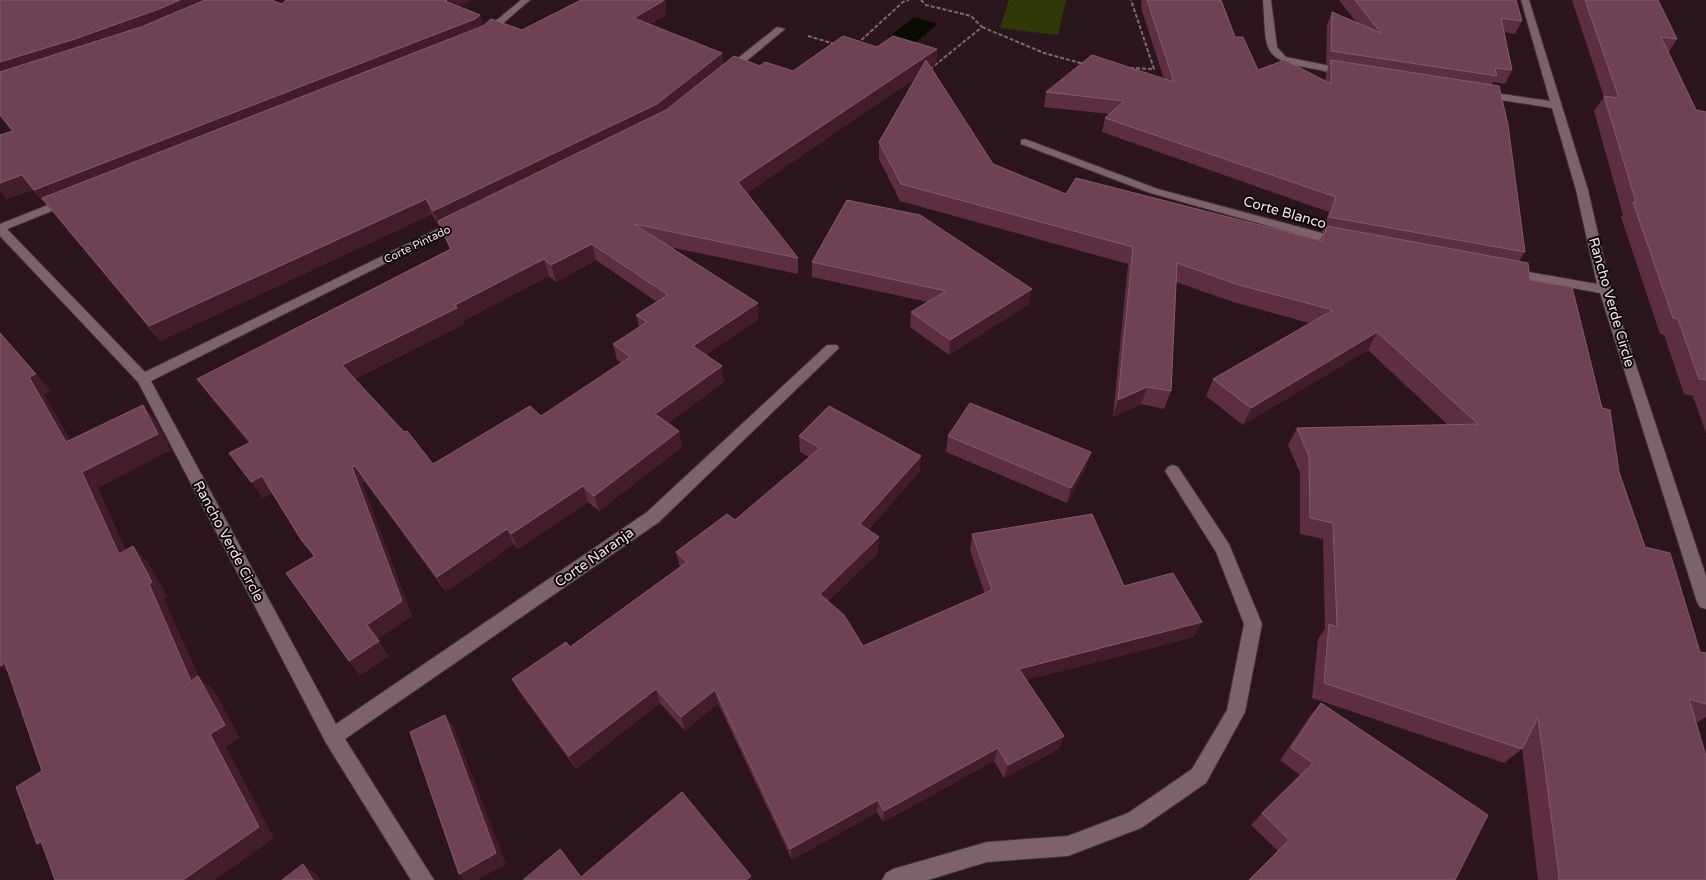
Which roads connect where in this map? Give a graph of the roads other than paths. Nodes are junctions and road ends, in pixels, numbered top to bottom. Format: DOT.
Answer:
graph roads {
  1 [pos="526,0"];
  2 [pos="1267,0"];
  3 [pos="1525,0"];
  4 [pos="780,28"];
  5 [pos="474,40"];
  6 [pos="1361,74"];
  7 [pos="718,78"];
  8 [pos="1468,91"];
  9 [pos="1555,105"];
  10 [pos="1025,142"];
  11 [pos="82,196"];
  12 [pos="470,218"];
  13 [pos="0,228"];
  14 [pos="1357,245"];
  15 [pos="1500,271"];
  16 [pos="1605,290"];
  17 [pos="832,348"];
  18 [pos="143,379"];
  19 [pos="1173,472"];
  20 [pos="1706,602"];
  21 [pos="332,737"];
  22 [pos="423,880"];
  23 [pos="893,880"];
  1 -- 5 [label="street"];
  2 -- 6 [label="street"];
  3 -- 9 [label="street, Rancho Verde Circle"];
  4 -- 7 [label="street"];
  8 -- 9 [label="street"];
  9 -- 16 [label="street, Rancho Verde Circle"];
  10 -- 14 [label="street, Corte Blanco"];
  11 -- 13 [label="street"];
  12 -- 18 [label="street, Corte Pintado"];
  13 -- 18 [label="street, Rancho Verde Circle"];
  15 -- 16 [label="street"];
  16 -- 20 [label="street, Rancho Verde Circle"];
  17 -- 21 [label="street, Corte Naranja"];
  18 -- 21 [label="street, Rancho Verde Circle"];
  19 -- 23 [label="street"];
  21 -- 22 [label="street, Rancho Verde Circle"];
}
